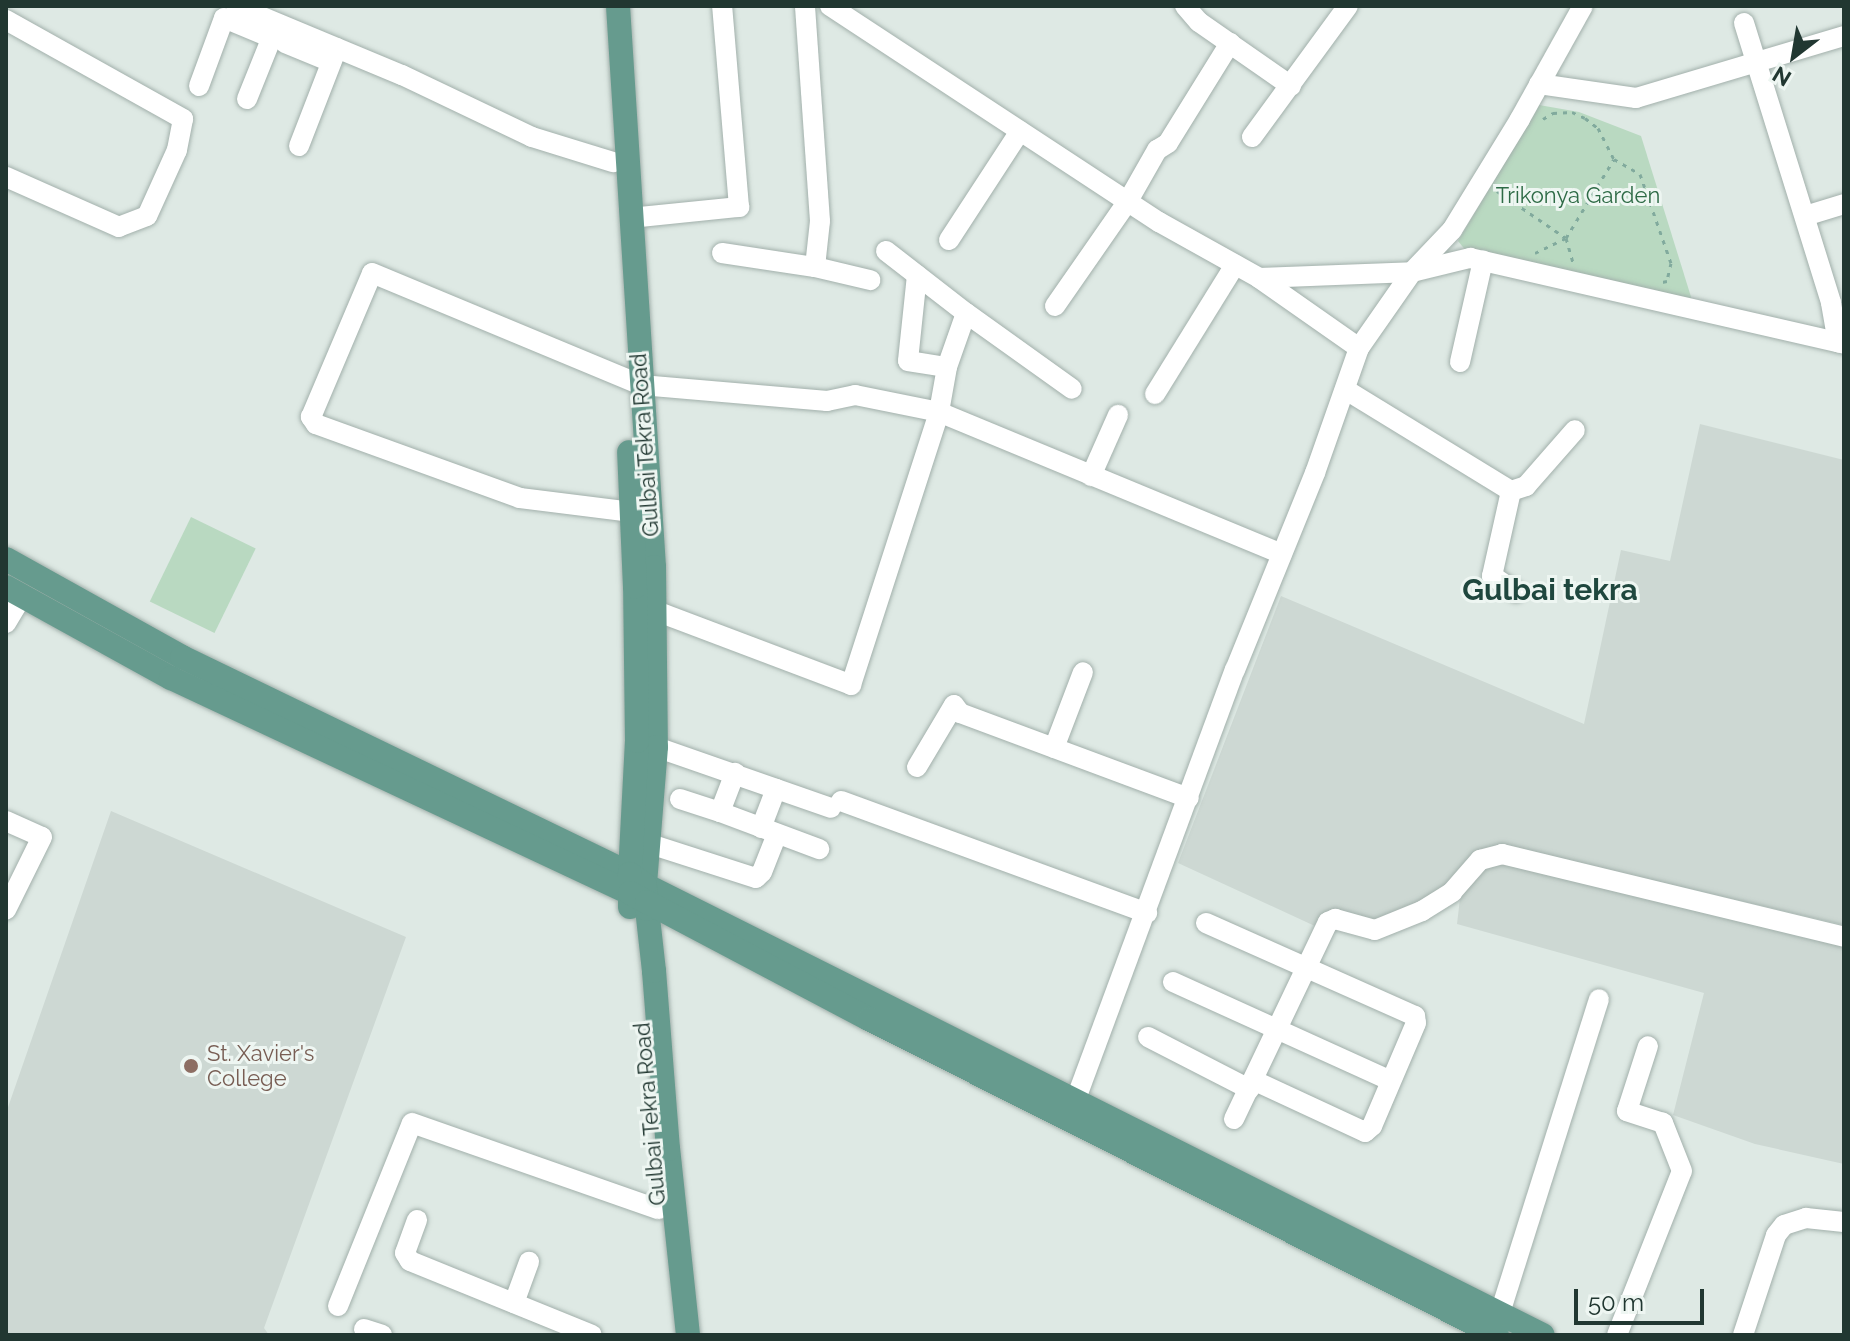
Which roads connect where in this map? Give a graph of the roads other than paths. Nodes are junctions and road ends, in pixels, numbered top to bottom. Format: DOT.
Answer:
graph roads {
  1 [pos="602,6"];
  2 [pos="618,6"];
  3 [pos="722,6"];
  4 [pos="805,6"];
  5 [pos="830,6"];
  6 [pos="1348,6"];
  7 [pos="1583,6"];
  8 [pos="1193,9"];
  9 [pos="229,10"];
  10 [pos="6,20"];
  11 [pos="1744,23"];
  12 [pos="278,35"];
  13 [pos="1844,36"];
  14 [pos="1230,43"];
  15 [pos="334,55"];
  16 [pos="1758,61"];
  17 [pos="1539,84"];
  18 [pos="199,86"];
  19 [pos="1291,86"];
  20 [pos="247,99"];
  21 [pos="1020,131"];
  22 [pos="1252,137"];
  23 [pos="299,146"];
  24 [pos="613,162"];
  25 [pos="10,177"];
  26 [pos="1128,201"];
  27 [pos="1844,204"];
  28 [pos="1805,216"];
  29 [pos="630,218"];
  30 [pos="949,240"];
  31 [pos="886,251"];
  32 [pos="722,253"];
  33 [pos="1483,261"];
  34 [pos="1235,265"];
  35 [pos="815,267"];
  36 [pos="1412,272"];
  37 [pos="917,275"];
  38 [pos="1259,278"];
  39 [pos="870,280"];
  40 [pos="1055,306"];
  41 [pos="966,313"];
  42 [pos="1841,343"];
  43 [pos="1359,348"];
  44 [pos="1460,362"];
  45 [pos="947,367"];
  46 [pos="633,382"];
  47 [pos="1072,389"];
  48 [pos="1346,390"];
  49 [pos="1155,394"];
  50 [pos="939,412"];
  51 [pos="1118,415"];
  52 [pos="1575,430"];
  53 [pos="1091,476"];
  54 [pos="1511,491"];
  55 [pos="632,512"];
  56 [pos="1282,554"];
  57 [pos="6,559"];
  58 [pos="14,591"];
  59 [pos="1516,592"];
  60 [pos="653,610"];
  61 [pos="6,623"];
  62 [pos="1083,672"];
  63 [pos="656,747"];
  64 [pos="1054,748"];
  65 [pos="917,767"];
  66 [pos="735,773"];
  67 [pos="776,789"];
  68 [pos="1189,798"];
  69 [pos="680,799"];
  70 [pos="720,812"];
  71 [pos="6,821"];
  72 [pos="769,831"];
  73 [pos="650,844"];
  74 [pos="819,849"];
  75 [pos="638,889"];
  76 [pos="6,910"];
  77 [pos="1147,913"];
  78 [pos="1206,923"];
  79 [pos="1844,937"];
  80 [pos="1305,966"];
  81 [pos="1173,982"];
  82 [pos="1599,999"];
  83 [pos="1277,1029"];
  84 [pos="1148,1037"];
  85 [pos="1648,1046"];
  86 [pos="1391,1081"];
  87 [pos="1251,1085"];
  88 [pos="1073,1110"];
  89 [pos="1234,1119"];
  90 [pos="658,1209"];
  91 [pos="417,1220"];
  92 [pos="1844,1222"];
  93 [pos="529,1262"];
  94 [pos="514,1303"];
  95 [pos="338,1306"];
  96 [pos="1498,1324"];
  97 [pos="592,1335"];
  98 [pos="671,1335"];
  99 [pos="688,1335"];
  100 [pos="1543,1335"];
  101 [pos="1617,1335"];
  102 [pos="1743,1335"];
  1 -- 24 [label="main road, Gulbai Tekra Road"];
  2 -- 29 [label="main road, Gulbai Tekra Road"];
  3 -- 29 [label="street"];
  4 -- 35 [label="street"];
  5 -- 21 [label="street"];
  6 -- 19 [label="street"];
  7 -- 17 [label="street"];
  8 -- 14 [label="street"];
  9 -- 12 [label="street"];
  9 -- 18 [label="street"];
  10 -- 25 [label="street"];
  11 -- 16 [label="street"];
  12 -- 15 [label="street"];
  12 -- 20 [label="street"];
  13 -- 16 [label="street"];
  14 -- 19 [label="street"];
  14 -- 26 [label="street"];
  15 -- 23 [label="street"];
  15 -- 24 [label="street"];
  16 -- 17 [label="street"];
  16 -- 28 [label="street"];
  17 -- 36 [label="street"];
  19 -- 22 [label="street"];
  21 -- 26 [label="street"];
  21 -- 30 [label="street"];
  24 -- 46 [label="main road, Gulbai Tekra Road"];
  26 -- 34 [label="street"];
  26 -- 40 [label="street"];
  27 -- 28 [label="street"];
  28 -- 42 [label="street"];
  29 -- 46 [label="main road, Gulbai Tekra Road"];
  31 -- 37 [label="street"];
  32 -- 35 [label="street"];
  33 -- 36 [label="street"];
  33 -- 42 [label="street"];
  33 -- 44 [label="street"];
  34 -- 38 [label="street"];
  34 -- 49 [label="street"];
  35 -- 39 [label="street"];
  36 -- 38 [label="street"];
  36 -- 43 [label="street"];
  37 -- 41 [label="street"];
  37 -- 45 [label="street"];
  38 -- 43 [label="street"];
  41 -- 45 [label="street"];
  41 -- 47 [label="street"];
  43 -- 48 [label="street"];
  45 -- 50 [label="street"];
  46 -- 50 [label="street"];
  46 -- 55 [label="main road, Gulbai Tekra Road"];
  46 -- 55 [label="street"];
  46 -- 60 [label="main road, Gulbai Tekra Road"];
  48 -- 54 [label="street"];
  48 -- 56 [label="street"];
  50 -- 53 [label="street"];
  50 -- 60 [label="street"];
  51 -- 53 [label="street"];
  52 -- 54 [label="street"];
  53 -- 56 [label="street"];
  54 -- 59 [label="street"];
  55 -- 75 [label="main road, Gulbai Tekra Road"];
  56 -- 68 [label="street"];
  57 -- 75 [label="main road"];
  58 -- 61 [label="street"];
  58 -- 75 [label="main road"];
  60 -- 63 [label="main road, Gulbai Tekra Road"];
  62 -- 64 [label="street"];
  63 -- 66 [label="street"];
  63 -- 73 [label="main road, Gulbai Tekra Road"];
  64 -- 65 [label="street"];
  64 -- 68 [label="street"];
  66 -- 67 [label="street"];
  66 -- 70 [label="street"];
  67 -- 72 [label="street"];
  67 -- 77 [label="street"];
  68 -- 77 [label="street"];
  69 -- 70 [label="street"];
  70 -- 72 [label="street"];
  71 -- 76 [label="street"];
  72 -- 73 [label="street"];
  72 -- 74 [label="street"];
  73 -- 75 [label="main road, Gulbai Tekra Road"];
  75 -- 88 [label="main road"];
  75 -- 90 [label="main road, Gulbai Tekra Road"];
  75 -- 99 [label="main road, Gulbai Tekra Road"];
  77 -- 88 [label="street"];
  78 -- 80 [label="street"];
  79 -- 80 [label="street"];
  80 -- 83 [label="street"];
  80 -- 86 [label="street"];
  81 -- 83 [label="street"];
  82 -- 96 [label="street"];
  83 -- 86 [label="street"];
  83 -- 87 [label="street"];
  84 -- 87 [label="street"];
  85 -- 101 [label="street"];
  86 -- 87 [label="street"];
  87 -- 89 [label="street"];
  88 -- 96 [label="main road"];
  90 -- 95 [label="street"];
  90 -- 98 [label="main road, Gulbai Tekra Road"];
  91 -- 94 [label="street"];
  92 -- 102 [label="street"];
  93 -- 94 [label="street"];
  94 -- 97 [label="street"];
  96 -- 100 [label="main road"];
}
